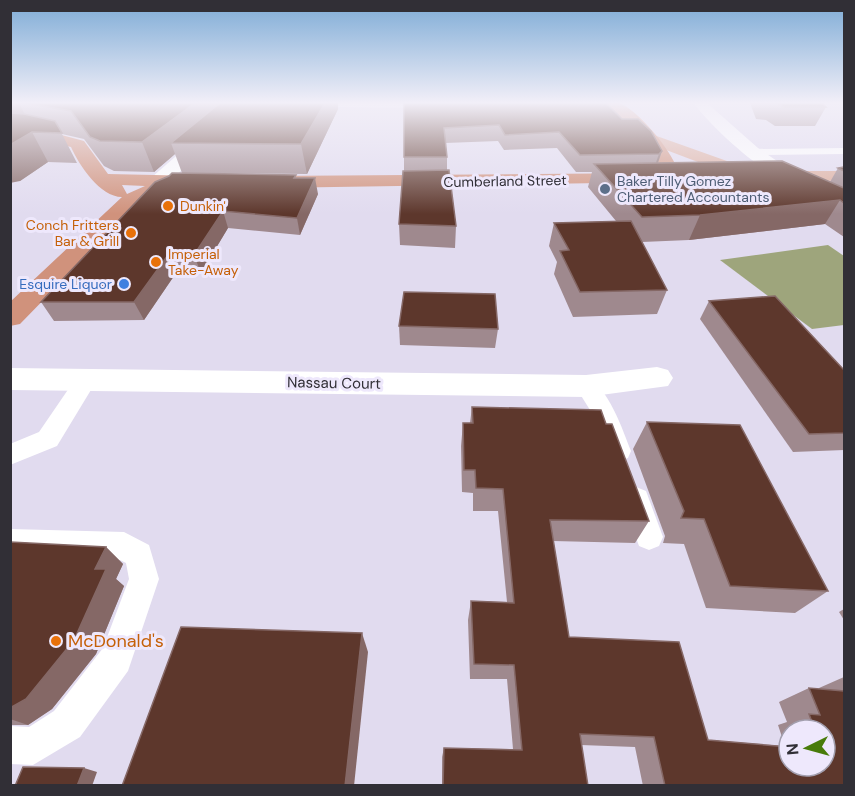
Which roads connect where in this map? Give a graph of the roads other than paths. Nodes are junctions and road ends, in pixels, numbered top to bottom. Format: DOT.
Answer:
graph roads {
  1 [pos="63,140"];
  2 [pos="205,140"];
  3 [pos="652,140"];
  4 [pos="654,140"];
  5 [pos="739,140"];
  6 [pos="844,151"];
  7 [pos="752,152"];
  8 [pos="749,176"];
  9 [pos="780,176"];
  10 [pos="844,176"];
  11 [pos="679,177"];
  12 [pos="705,177"];
  13 [pos="658,178"];
  14 [pos="100,179"];
  15 [pos="159,182"];
  16 [pos="215,182"];
  17 [pos="253,182"];
  18 [pos="192,183"];
  19 [pos="813,195"];
  20 [pos="130,200"];
  21 [pos="10,318"];
  22 [pos="657,378"];
  23 [pos="10,379"];
  24 [pos="86,380"];
  25 [pos="586,386"];
  26 [pos="10,455"];
  27 [pos="649,537"];
  28 [pos="10,542"];
  29 [pos="10,745"];
  1 -- 14 [label="highway"];
  2 -- 15 [label="street"];
  3 -- 13 [label="highway"];
  4 -- 8 [label="main road"];
  5 -- 7 [label="street"];
  6 -- 7 [label="lane"];
  7 -- 9 [label="street"];
  8 -- 9 [label="main road"];
  8 -- 12 [label="main road"];
  9 -- 10 [label="main road"];
  9 -- 19 [label="street"];
  11 -- 13 [label="main road, Cumberland Street"];
  13 -- 17 [label="highway, Cumberland Street"];
  14 -- 15 [label="highway"];
  14 -- 20 [label="highway"];
  15 -- 18 [label="highway"];
  16 -- 18 [label="highway"];
  18 -- 20 [label="highway"];
  20 -- 21 [label="highway"];
  22 -- 25 [label="street, Nassau Court"];
  23 -- 24 [label="street, Nassau Court"];
  24 -- 25 [label="street, Nassau Court"];
  24 -- 26 [label="lane"];
  25 -- 27 [label="lane"];
  28 -- 29 [label="lane"];
}
